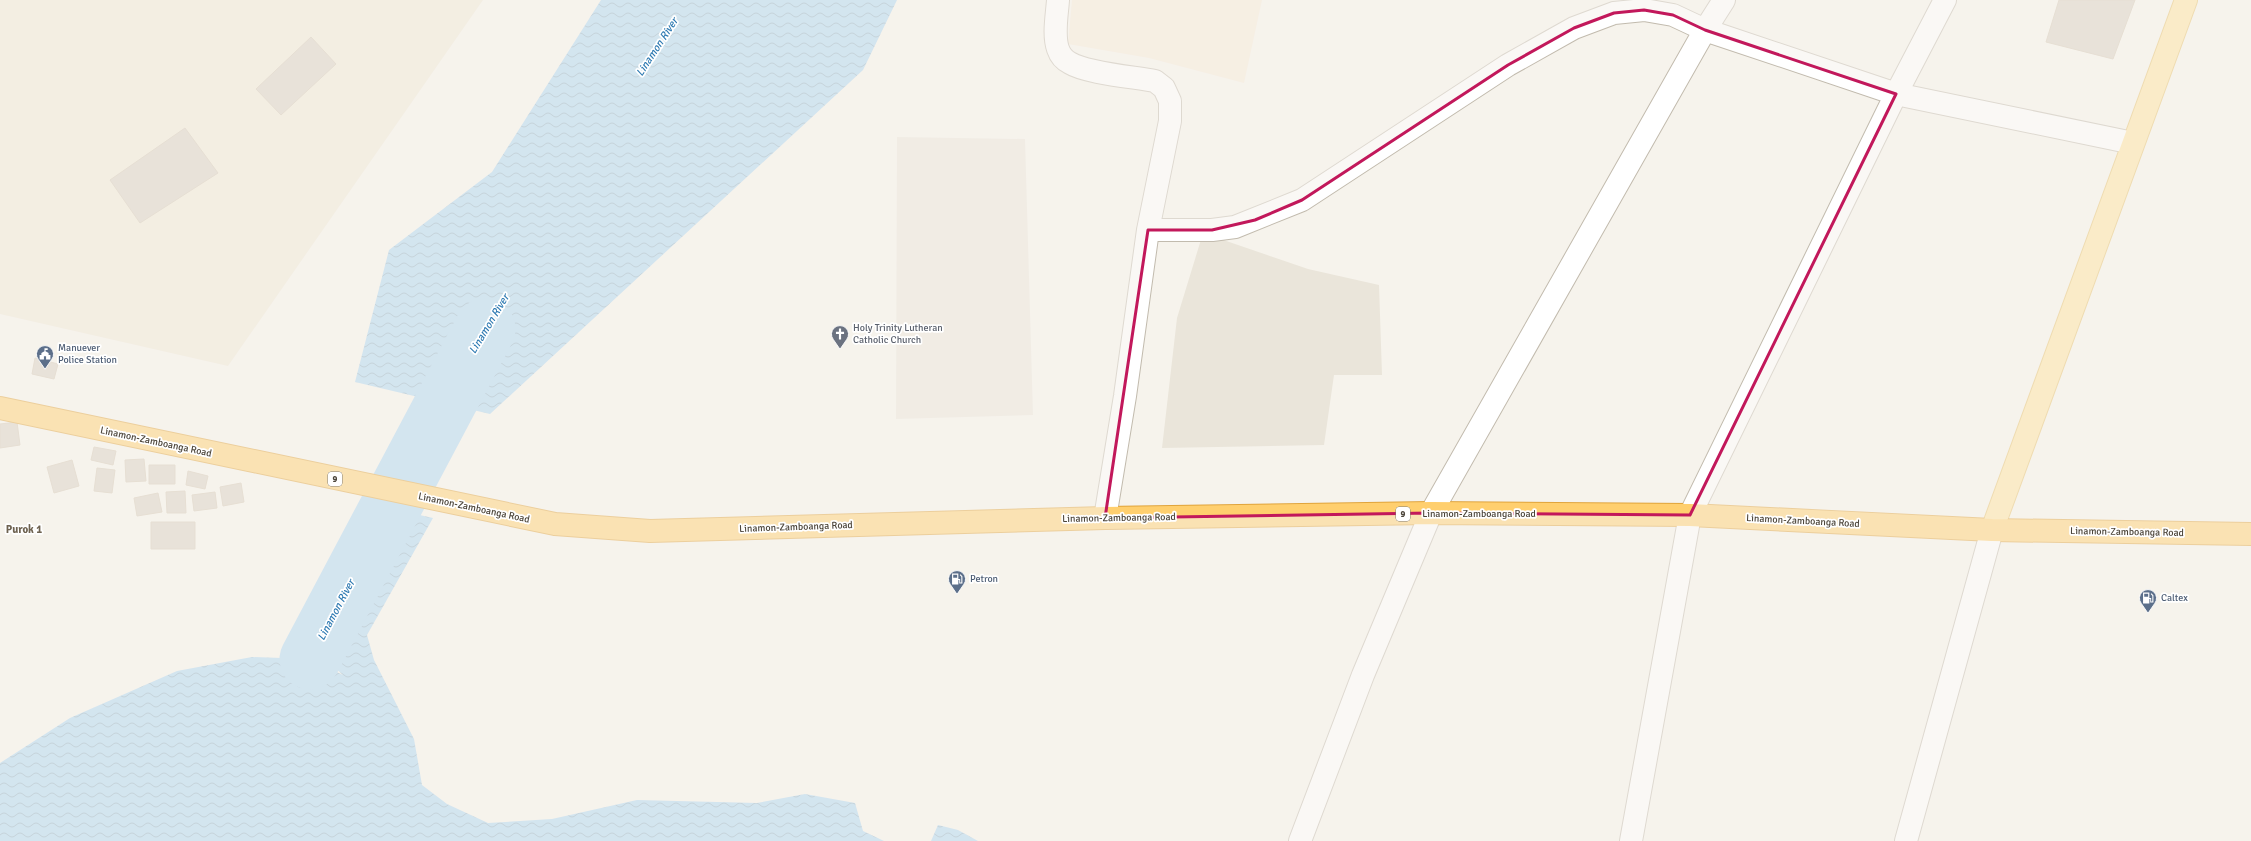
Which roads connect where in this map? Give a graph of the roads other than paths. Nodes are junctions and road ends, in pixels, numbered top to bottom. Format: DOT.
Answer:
graph roads {
  1 [pos="1058,0"];
  2 [pos="1724,0"];
  3 [pos="1946,0"];
  4 [pos="2186,0"];
  5 [pos="1705,30"];
  6 [pos="1896,94"];
  7 [pos="2133,142"];
  8 [pos="1148,230"];
  9 [pos="0,408"];
  10 [pos="1431,513"];
  11 [pos="1690,515"];
  12 [pos="1105,518"];
  13 [pos="1992,530"];
  14 [pos="2251,534"];
  15 [pos="1300,841"];
  16 [pos="1631,841"];
  17 [pos="1906,841"];
  1 -- 8 [label="street"];
  2 -- 5 [label="street"];
  3 -- 6 [label="street"];
  4 -- 7 [label="main road"];
  5 -- 6 [label="street"];
  5 -- 8 [label="street"];
  5 -- 10 [label="street"];
  6 -- 7 [label="street"];
  6 -- 11 [label="street"];
  7 -- 13 [label="main road"];
  8 -- 12 [label="street"];
  9 -- 12 [label="highway, Linamon-Zamboanga Road / 9"];
  10 -- 11 [label="highway, Linamon-Zamboanga Road / 9"];
  10 -- 12 [label="highway, Linamon-Zamboanga Road / 9"];
  10 -- 15 [label="street"];
  11 -- 13 [label="highway, Linamon-Zamboanga Road / 9"];
  11 -- 16 [label="street"];
  13 -- 14 [label="highway, Linamon-Zamboanga Road / 9"];
  13 -- 17 [label="street"];
}
